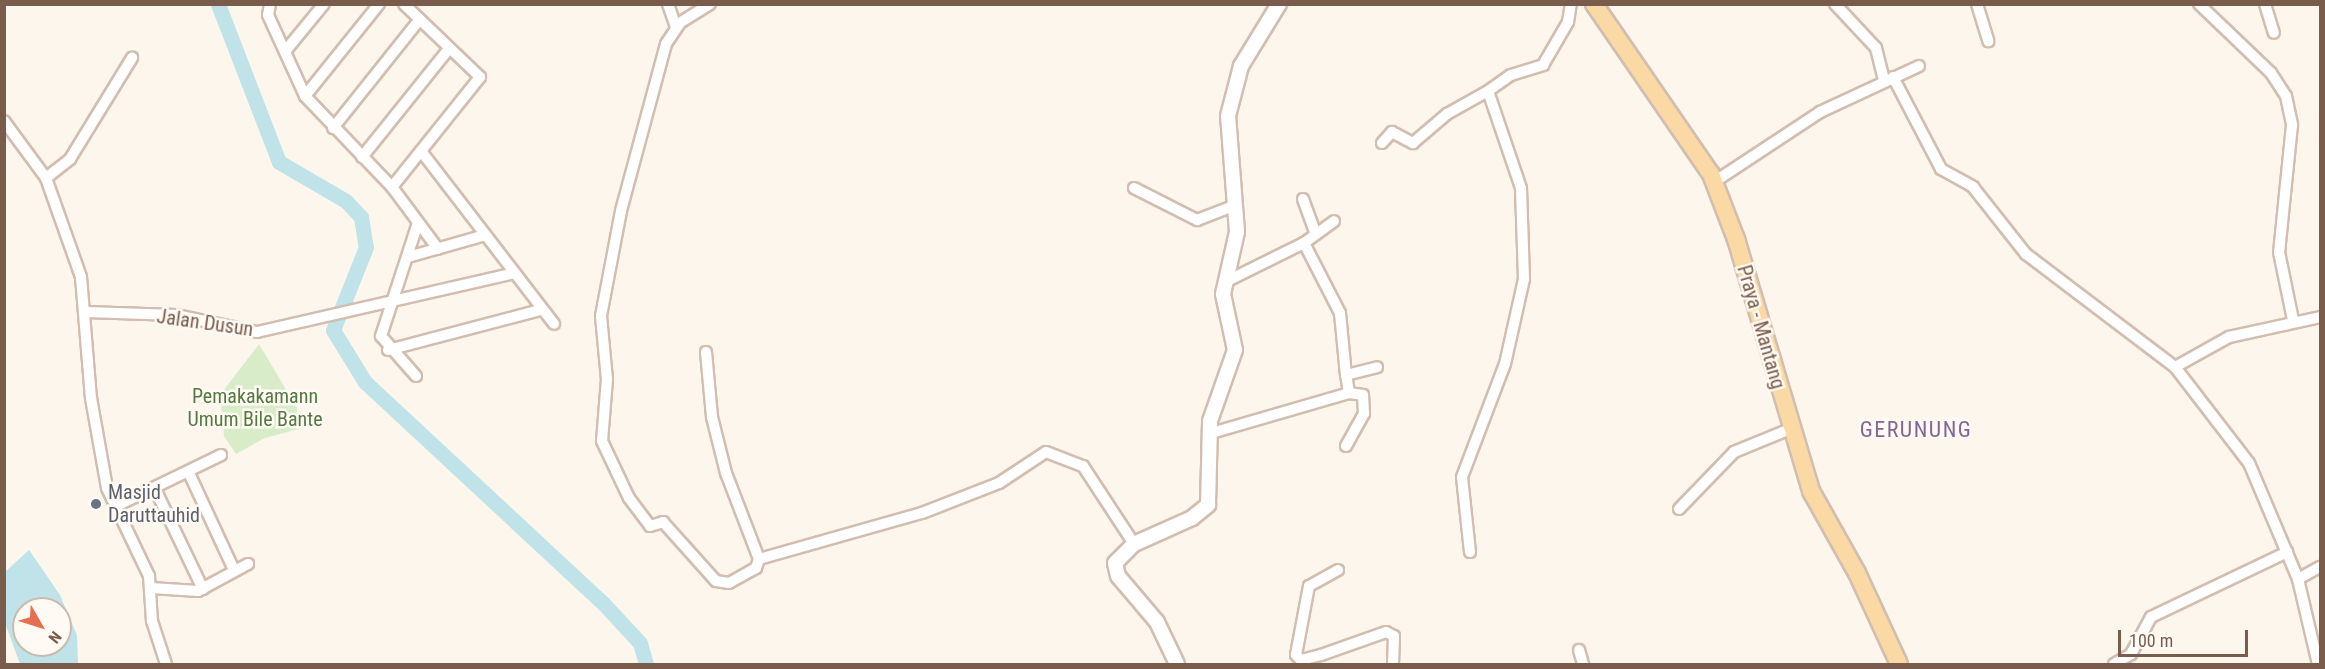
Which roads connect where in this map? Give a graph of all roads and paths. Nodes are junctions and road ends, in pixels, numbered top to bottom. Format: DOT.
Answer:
graph roads {
  1 [pos="270,4"];
  2 [pos="324,4"];
  3 [pos="379,4"];
  4 [pos="404,4"];
  5 [pos="668,4"];
  6 [pos="710,4"];
  7 [pos="1278,4"];
  8 [pos="1571,4"];
  9 [pos="1835,4"];
  10 [pos="1977,4"];
  11 [pos="2199,4"];
  12 [pos="2265,4"];
  13 [pos="1601,7"];
  14 [pos="420,19"];
  15 [pos="676,27"];
  16 [pos="2274,33"];
  17 [pos="1988,40"];
  18 [pos="287,49"];
  19 [pos="448,50"];
  20 [pos="132,58"];
  21 [pos="1919,66"];
  22 [pos="1888,79"];
  23 [pos="1488,91"];
  24 [pos="305,96"];
  25 [pos="4,121"];
  26 [pos="333,128"];
  27 [pos="1382,143"];
  28 [pos="421,151"];
  29 [pos="362,157"];
  30 [pos="46,178"];
  31 [pos="1714,182"];
  32 [pos="392,187"];
  33 [pos="1134,188"];
  34 [pos="1303,199"];
  35 [pos="1236,205"];
  36 [pos="1334,221"];
  37 [pos="418,223"];
  38 [pos="1316,234"];
  39 [pos="485,235"];
  40 [pos="1304,243"];
  41 [pos="438,249"];
  42 [pos="408,256"];
  43 [pos="514,273"];
  44 [pos="1225,282"];
  45 [pos="393,302"];
  46 [pos="540,310"];
  47 [pos="86,312"];
  48 [pos="2320,317"];
  49 [pos="2293,320"];
  50 [pos="554,324"];
  51 [pos="388,350"];
  52 [pos="706,352"];
  53 [pos="1377,367"];
  54 [pos="2175,367"];
  55 [pos="1346,375"];
  56 [pos="416,376"];
  57 [pos="1349,393"];
  58 [pos="1790,429"];
  59 [pos="1208,434"];
  60 [pos="1346,446"];
  61 [pos="221,455"];
  62 [pos="189,473"];
  63 [pos="155,489"];
  64 [pos="114,507"];
  65 [pos="1679,509"];
  66 [pos="1134,544"];
  67 [pos="1470,552"];
  68 [pos="2287,552"];
  69 [pos="759,559"];
  70 [pos="248,564"];
  71 [pos="2320,567"];
  72 [pos="233,568"];
  73 [pos="1338,570"];
  74 [pos="2298,579"];
  75 [pos="151,588"];
  76 [pos="203,589"];
  77 [pos="1579,650"];
  78 [pos="166,664"];
  79 [pos="1177,664"];
  80 [pos="1393,664"];
  81 [pos="1583,664"];
  82 [pos="1899,664"];
  83 [pos="2114,664"];
  84 [pos="2318,664"];
  1 -- 18 [label="street"];
  2 -- 18 [label="street"];
  3 -- 24 [label="street"];
  4 -- 14 [label="street"];
  5 -- 15 [label="street"];
  6 -- 15 [label="street"];
  7 -- 35 [label="street"];
  8 -- 23 [label="street"];
  9 -- 22 [label="street"];
  10 -- 17 [label="street"];
  11 -- 49 [label="street"];
  12 -- 16 [label="street"];
  13 -- 31 [label="main road, Praya - Mantang"];
  14 -- 19 [label="street"];
  14 -- 26 [label="street"];
  15 -- 69 [label="street"];
  18 -- 24 [label="street"];
  19 -- 28 [label="street"];
  19 -- 29 [label="street"];
  20 -- 30 [label="street"];
  21 -- 22 [label="street"];
  22 -- 31 [label="street"];
  22 -- 54 [label="street"];
  23 -- 27 [label="street"];
  23 -- 67 [label="street"];
  24 -- 26 [label="street"];
  25 -- 30 [label="street"];
  26 -- 29 [label="street"];
  28 -- 32 [label="street"];
  28 -- 39 [label="street"];
  29 -- 32 [label="street"];
  30 -- 47 [label="street"];
  31 -- 58 [label="main road, Praya - Mantang"];
  32 -- 37 [label="street"];
  33 -- 35 [label="street"];
  34 -- 38 [label="street"];
  35 -- 44 [label="street"];
  36 -- 38 [label="street"];
  37 -- 41 [label="street"];
  37 -- 42 [label="street"];
  38 -- 40 [label="street"];
  39 -- 41 [label="street"];
  39 -- 43 [label="street"];
  40 -- 44 [label="street"];
  40 -- 55 [label="street"];
  41 -- 42 [label="street"];
  42 -- 45 [label="street"];
  43 -- 45 [label="street, Jalan Dusun"];
  43 -- 46 [label="street"];
  44 -- 59 [label="street"];
  45 -- 47 [label="street, Jalan Dusun"];
  45 -- 51 [label="street"];
  46 -- 50 [label="street"];
  46 -- 51 [label="street"];
  47 -- 64 [label="street"];
  48 -- 49 [label="street"];
  49 -- 54 [label="street"];
  51 -- 56 [label="street"];
  52 -- 69 [label="street"];
  53 -- 55 [label="street"];
  54 -- 68 [label="street"];
  55 -- 57 [label="street"];
  57 -- 59 [label="street"];
  57 -- 60 [label="street"];
  58 -- 65 [label="street"];
  58 -- 82 [label="main road, Praya - Mantang"];
  59 -- 66 [label="street"];
  61 -- 62 [label="street"];
  62 -- 63 [label="street"];
  62 -- 72 [label="street"];
  63 -- 64 [label="street"];
  63 -- 76 [label="street"];
  64 -- 75 [label="street"];
  66 -- 69 [label="street"];
  66 -- 79 [label="street"];
  68 -- 74 [label="street"];
  68 -- 83 [label="street"];
  70 -- 72 [label="street"];
  71 -- 74 [label="street"];
  72 -- 76 [label="street"];
  73 -- 80 [label="street"];
  74 -- 84 [label="street"];
  75 -- 76 [label="street"];
  75 -- 78 [label="street"];
  77 -- 81 [label="street"];
}
